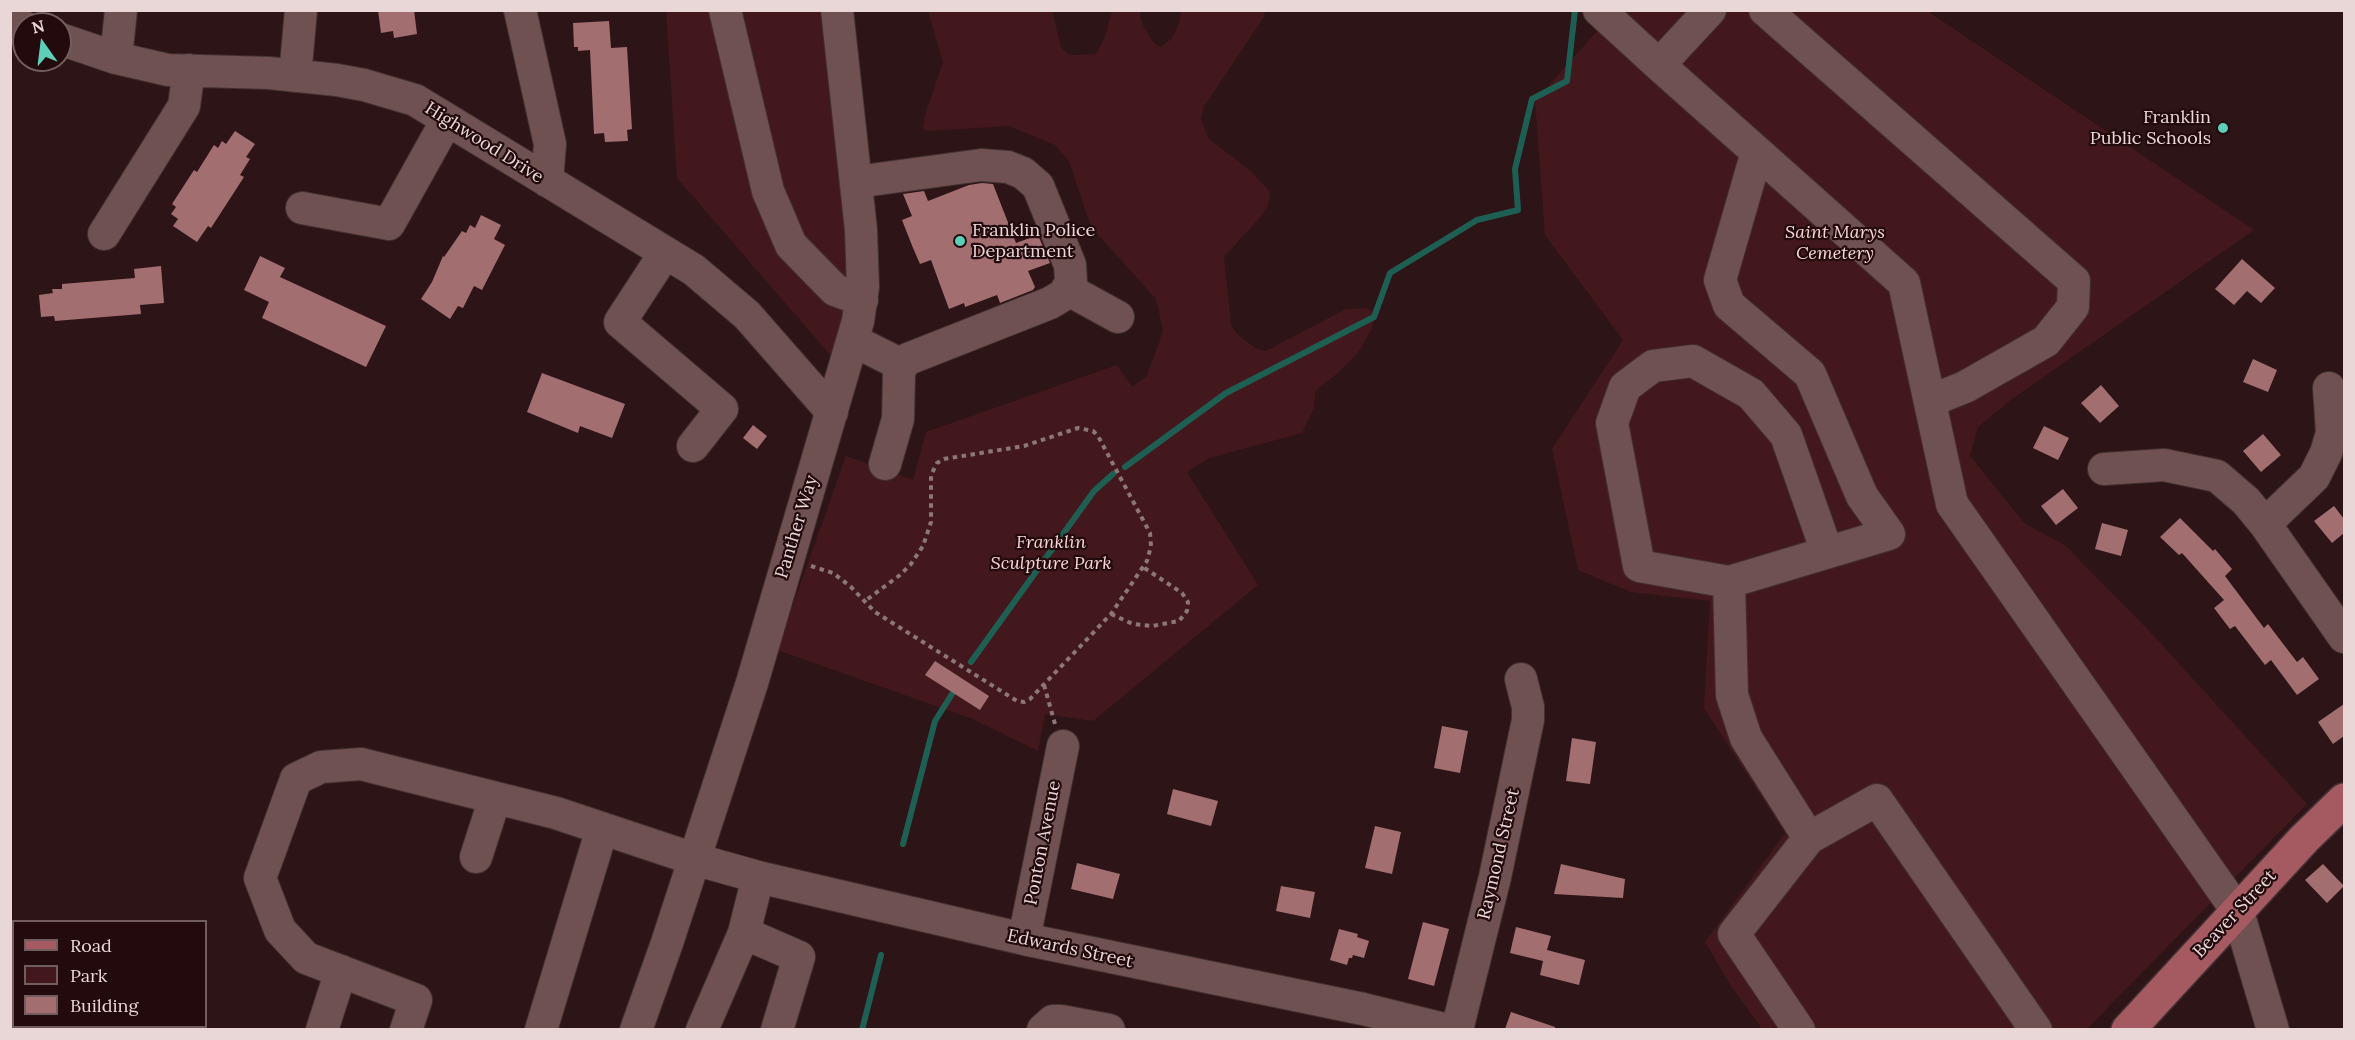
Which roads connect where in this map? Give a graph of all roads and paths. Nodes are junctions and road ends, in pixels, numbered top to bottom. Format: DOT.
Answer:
graph roads {
  1 [pos="121,10"];
  2 [pos="301,10"];
  3 [pos="520,10"];
  4 [pos="725,10"];
  5 [pos="837,10"];
  6 [pos="1599,10"];
  7 [pos="1710,10"];
  8 [pos="1765,10"];
  9 [pos="72,43"];
  10 [pos="116,58"];
  11 [pos="1659,65"];
  12 [pos="189,70"];
  13 [pos="295,76"];
  14 [pos="447,120"];
  15 [pos="1757,152"];
  16 [pos="547,181"];
  17 [pos="856,182"];
  18 [pos="302,208"];
  19 [pos="104,234"];
  20 [pos="665,253"];
  21 [pos="1067,289"];
  22 [pos="862,300"];
  23 [pos="1118,317"];
  24 [pos="854,341"];
  25 [pos="902,365"];
  26 [pos="2329,388"];
  27 [pos="1930,401"];
  28 [pos="832,412"];
  29 [pos="693,446"];
  30 [pos="885,464"];
  31 [pos="2104,469"];
  32 [pos="2265,524"];
  33 [pos="1827,552"];
  34 [pos="787,561"];
  35 [pos="1143,567"];
  36 [pos="1729,582"];
  37 [pos="864,601"];
  38 [pos="1111,614"];
  39 [pos="2344,637"];
  40 [pos="1521,679"];
  41 [pos="1044,684"];
  42 [pos="1063,746"];
  43 [pos="495,798"];
  44 [pos="2344,800"];
  45 [pos="602,829"];
  46 [pos="1809,838"];
  47 [pos="476,857"];
  48 [pos="694,859"];
  49 [pos="758,877"];
  50 [pos="2238,912"];
  51 [pos="744,933"];
  52 [pos="1024,939"];
  53 [pos="342,971"];
  54 [pos="322,1029"];
  55 [pos="406,1029"];
  56 [pos="541,1029"];
  57 [pos="636,1029"];
  58 [pos="702,1029"];
  59 [pos="777,1029"];
  60 [pos="1043,1029"];
  61 [pos="1109,1029"];
  62 [pos="1448,1029"];
  63 [pos="1457,1029"];
  64 [pos="1799,1029"];
  65 [pos="2036,1029"];
  66 [pos="2128,1029"];
  67 [pos="2273,1029"];
  1 -- 10 [label="street"];
  2 -- 13 [label="street"];
  3 -- 16 [label="street"];
  4 -- 22 [label="street"];
  5 -- 17 [label="street, Panther Way"];
  6 -- 11 [label="street"];
  7 -- 11 [label="street"];
  8 -- 27 [label="street"];
  9 -- 10 [label="street, Highwood Drive"];
  10 -- 12 [label="street, Highwood Drive"];
  11 -- 15 [label="street"];
  12 -- 13 [label="street, Highwood Drive"];
  12 -- 19 [label="street"];
  13 -- 14 [label="street, Highwood Drive"];
  14 -- 16 [label="street, Highwood Drive"];
  14 -- 18 [label="street"];
  15 -- 27 [label="street"];
  15 -- 33 [label="street"];
  16 -- 20 [label="street, Highwood Drive"];
  17 -- 21 [label="street"];
  17 -- 22 [label="street, Panther Way"];
  20 -- 28 [label="street, Highwood Drive"];
  20 -- 29 [label="street"];
  21 -- 23 [label="street"];
  21 -- 25 [label="street"];
  22 -- 24 [label="street, Panther Way"];
  24 -- 25 [label="street"];
  24 -- 28 [label="street, Panther Way"];
  25 -- 30 [label="street"];
  26 -- 32 [label="street"];
  27 -- 50 [label="street"];
  28 -- 34 [label="street, Panther Way"];
  31 -- 32 [label="street"];
  32 -- 39 [label="street"];
  33 -- 36 [label="street"];
  33 -- 36 [label="street"];
  34 -- 37 [label="path"];
  34 -- 48 [label="street, Panther Way"];
  35 -- 37 [label="path"];
  35 -- 38 [label="path"];
  35 -- 38 [label="path"];
  36 -- 46 [label="street"];
  37 -- 41 [label="path"];
  38 -- 41 [label="path"];
  40 -- 63 [label="street, Raymond Street"];
  41 -- 42 [label="path"];
  42 -- 52 [label="street, Ponton Avenue"];
  43 -- 45 [label="street, Edwards Street"];
  43 -- 47 [label="street"];
  43 -- 53 [label="street, Edwards Street"];
  44 -- 50 [label="main road, Beaver Street"];
  45 -- 48 [label="street, Edwards Street"];
  45 -- 56 [label="street"];
  46 -- 64 [label="street"];
  46 -- 65 [label="street"];
  48 -- 49 [label="street, Edwards Street"];
  48 -- 57 [label="street, Panther Way"];
  49 -- 51 [label="street"];
  49 -- 52 [label="street, Edwards Street"];
  50 -- 66 [label="main road, Beaver Street"];
  50 -- 67 [label="street"];
  51 -- 58 [label="street"];
  51 -- 59 [label="street"];
  52 -- 62 [label="street, Edwards Street"];
  53 -- 54 [label="street"];
  53 -- 55 [label="street, Edwards Street"];
  60 -- 61 [label="street"];
}
